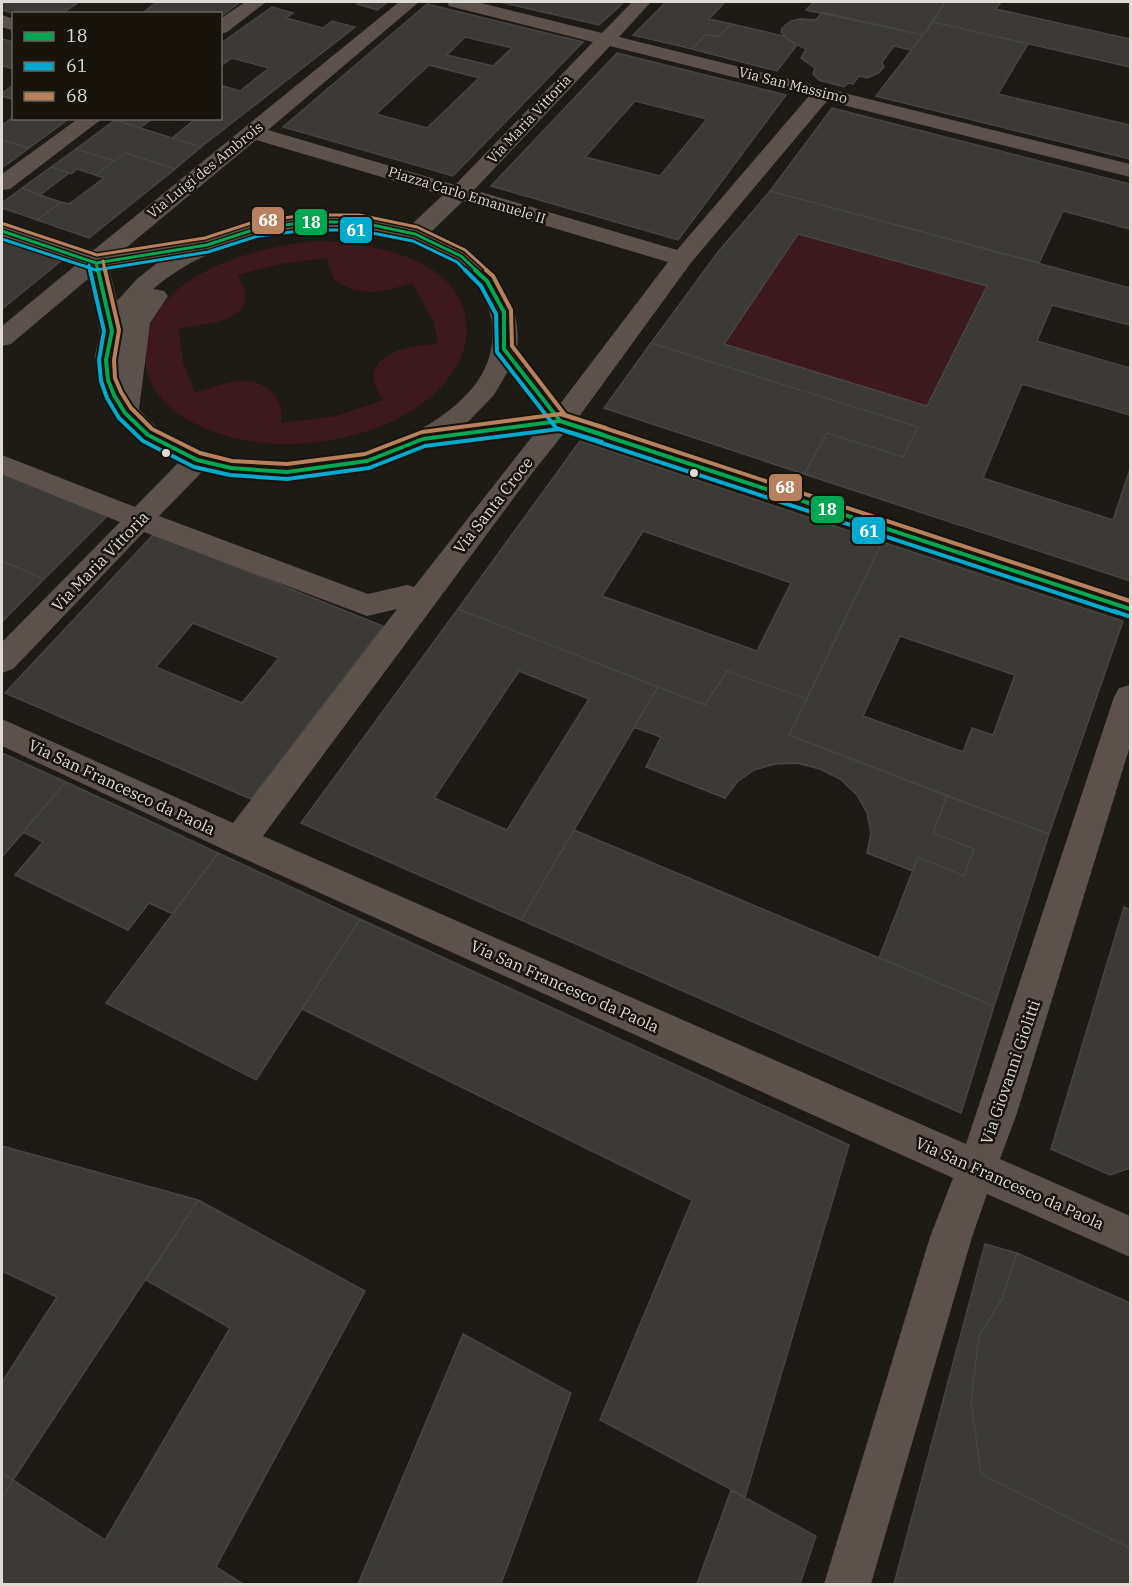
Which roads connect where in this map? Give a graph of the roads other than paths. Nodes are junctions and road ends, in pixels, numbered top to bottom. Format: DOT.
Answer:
graph roads {
  1 [pos="257,2"];
  2 [pos="410,2"];
  3 [pos="456,2"];
  4 [pos="642,2"];
  5 [pos="222,26"];
  6 [pos="605,38"];
  7 [pos="823,93"];
  8 [pos="90,120"];
  9 [pos="253,132"];
  10 [pos="1131,170"];
  11 [pos="2,184"];
  12 [pos="459,193"];
  13 [pos="307,222"];
  14 [pos="2,231"];
  15 [pos="415,234"];
  16 [pos="207,245"];
  17 [pos="682,259"];
  18 [pos="96,263"];
  19 [pos="475,267"];
  20 [pos="112,331"];
  21 [pos="2,338"];
  22 [pos="504,349"];
  23 [pos="125,413"];
  24 [pos="560,421"];
  25 [pos="423,439"];
  26 [pos="197,460"];
  27 [pos="2,464"];
  28 [pos="321,469"];
  29 [pos="140,520"];
  30 [pos="419,601"];
  31 [pos="1131,609"];
  32 [pos="2,661"];
  33 [pos="1131,697"];
  34 [pos="2,732"];
  35 [pos="239,841"];
  36 [pos="977,1167"];
  37 [pos="1131,1237"];
  38 [pos="848,1584"];
  1 -- 5 [label="street"];
  2 -- 9 [label="street, Via Luigi des Ambrois"];
  3 -- 6 [label="street, Via San Massimo"];
  4 -- 6 [label="street, Via Maria Vittoria"];
  6 -- 7 [label="street, Via San Massimo"];
  6 -- 12 [label="street, Via Maria Vittoria"];
  7 -- 10 [label="street, Via San Massimo"];
  7 -- 17 [label="street, Via Santa Croce"];
  8 -- 11 [label="street"];
  9 -- 12 [label="street, Piazza Carlo Emanuele II"];
  9 -- 18 [label="street, Via Luigi des Ambrois"];
  12 -- 15 [label="street, Via Maria Vittoria"];
  12 -- 17 [label="street, Piazza Carlo Emanuele II"];
  13 -- 15 [label="street"];
  13 -- 16 [label="street"];
  13 -- 23 [label="street"];
  14 -- 18 [label="street"];
  15 -- 19 [label="street"];
  16 -- 18 [label="street"];
  16 -- 20 [label="street"];
  17 -- 24 [label="street, Via Santa Croce"];
  18 -- 20 [label="street"];
  18 -- 21 [label="street, Via Luigi des Ambrois"];
  19 -- 22 [label="street"];
  19 -- 28 [label="street"];
  20 -- 23 [label="street"];
  22 -- 24 [label="street"];
  22 -- 25 [label="street"];
  23 -- 26 [label="street"];
  24 -- 25 [label="street"];
  24 -- 30 [label="street, Via Santa Croce"];
  24 -- 31 [label="street"];
  25 -- 28 [label="street"];
  26 -- 28 [label="street"];
  26 -- 29 [label="street, Via Maria Vittoria"];
  27 -- 29 [label="street"];
  29 -- 30 [label="street"];
  29 -- 32 [label="street, Via Maria Vittoria"];
  30 -- 35 [label="street, Via Santa Croce"];
  33 -- 36 [label="street, Via Giovanni Giolitti"];
  34 -- 35 [label="street, Via San Francesco da Paola"];
  35 -- 36 [label="street, Via San Francesco da Paola"];
  36 -- 37 [label="street, Via San Francesco da Paola"];
  36 -- 38 [label="street, Via Giovanni Giolitti"];
}
